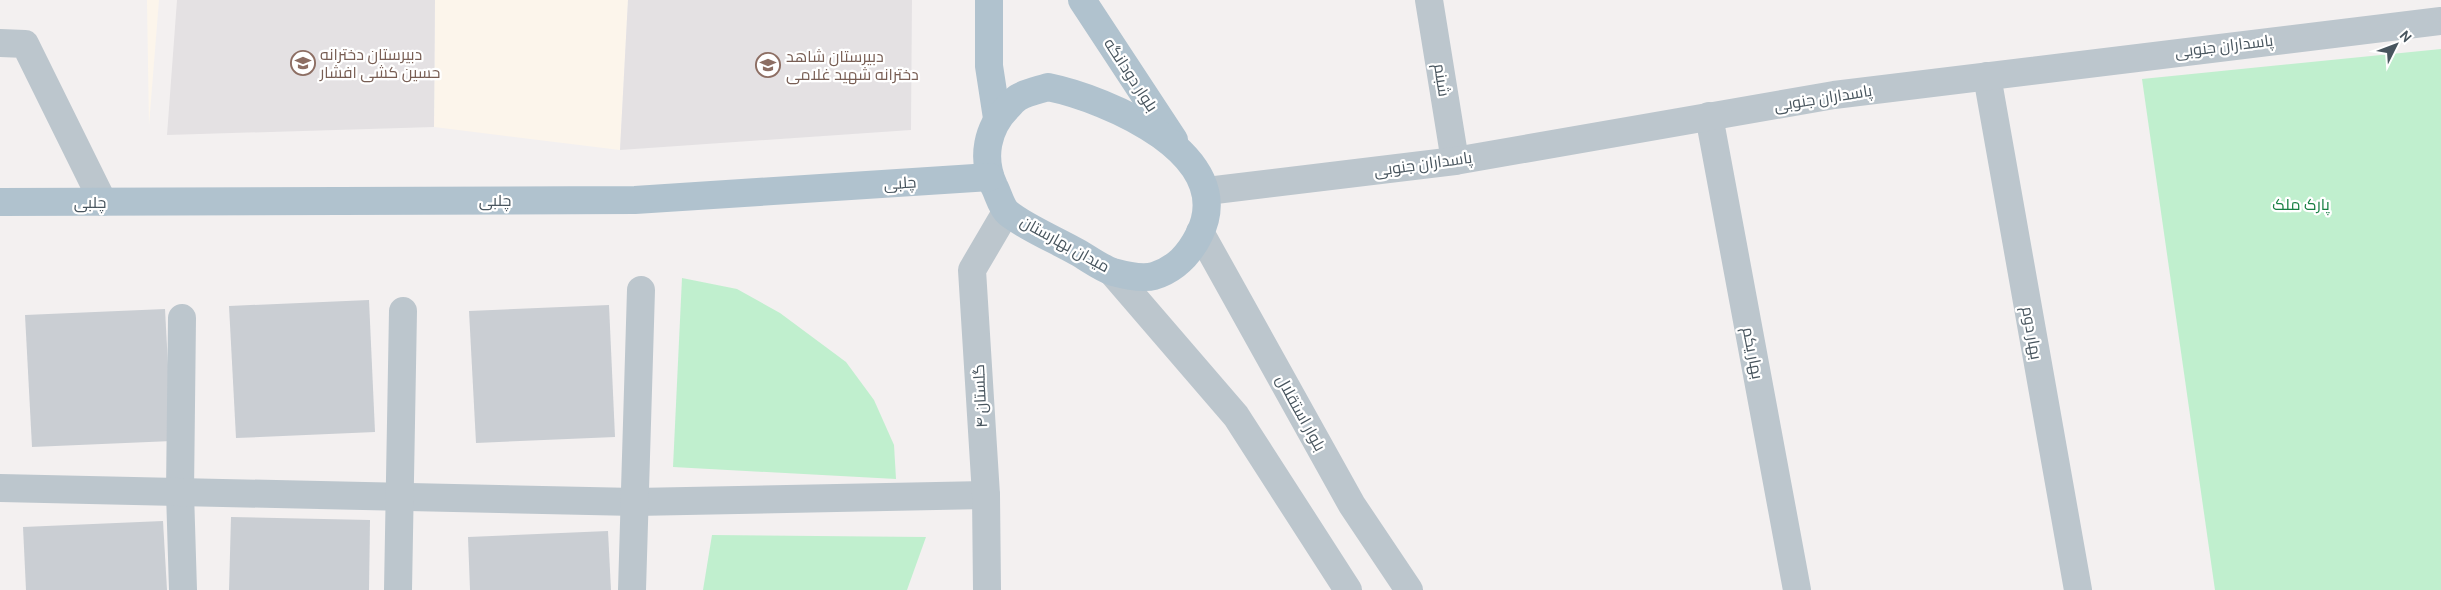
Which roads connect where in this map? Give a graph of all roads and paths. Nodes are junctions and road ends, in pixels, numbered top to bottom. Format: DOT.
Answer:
graph roads {
  1 [pos="990,0"];
  2 [pos="1082,0"];
  3 [pos="1429,0"];
  4 [pos="2441,21"];
  5 [pos="0,43"];
  6 [pos="1987,76"];
  7 [pos="1709,116"];
  8 [pos="997,118"];
  9 [pos="1180,150"];
  10 [pos="1455,161"];
  11 [pos="990,177"];
  12 [pos="1207,191"];
  13 [pos="0,202"];
  14 [pos="103,202"];
  15 [pos="1006,212"];
  16 [pos="1200,232"];
  17 [pos="1112,272"];
  18 [pos="642,290"];
  19 [pos="403,311"];
  20 [pos="182,318"];
  21 [pos="0,488"];
  22 [pos="180,492"];
  23 [pos="986,495"];
  24 [pos="400,497"];
  25 [pos="635,502"];
  26 [pos="183,590"];
  27 [pos="398,590"];
  28 [pos="632,590"];
  29 [pos="987,590"];
  30 [pos="1348,590"];
  31 [pos="1409,590"];
  32 [pos="1797,590"];
  33 [pos="2078,590"];
  1 -- 8 [label="main road"];
  2 -- 9 [label="main road, بلوار دودانگه"];
  3 -- 10 [label="street, شبنم"];
  4 -- 6 [label="street, پاسداران جنوبی"];
  5 -- 14 [label="street"];
  6 -- 7 [label="street, پاسداران جنوبی"];
  6 -- 33 [label="street, بهار دوم"];
  7 -- 10 [label="street, پاسداران جنوبی"];
  7 -- 32 [label="street, بهار یکم"];
  8 -- 9 [label="main road, میدان بهارستان"];
  8 -- 11 [label="main road, میدان بهارستان"];
  9 -- 12 [label="main road, میدان بهارستان"];
  10 -- 12 [label="street, پاسداران جنوبی"];
  11 -- 14 [label="main road, چلبی"];
  11 -- 15 [label="main road, میدان بهارستان"];
  12 -- 16 [label="main road, میدان بهارستان"];
  13 -- 14 [label="main road, چلبی"];
  15 -- 17 [label="main road, میدان بهارستان"];
  15 -- 23 [label="street, گلستان ۴"];
  16 -- 17 [label="main road, میدان بهارستان"];
  16 -- 31 [label="street, بلوار استقلال"];
  17 -- 30 [label="street"];
  18 -- 25 [label="street"];
  19 -- 24 [label="street"];
  20 -- 22 [label="street"];
  21 -- 22 [label="street"];
  22 -- 24 [label="street"];
  22 -- 26 [label="street"];
  23 -- 25 [label="street"];
  23 -- 29 [label="street, گلستان ۴"];
  24 -- 25 [label="street"];
  24 -- 27 [label="street"];
  25 -- 28 [label="street"];
}
